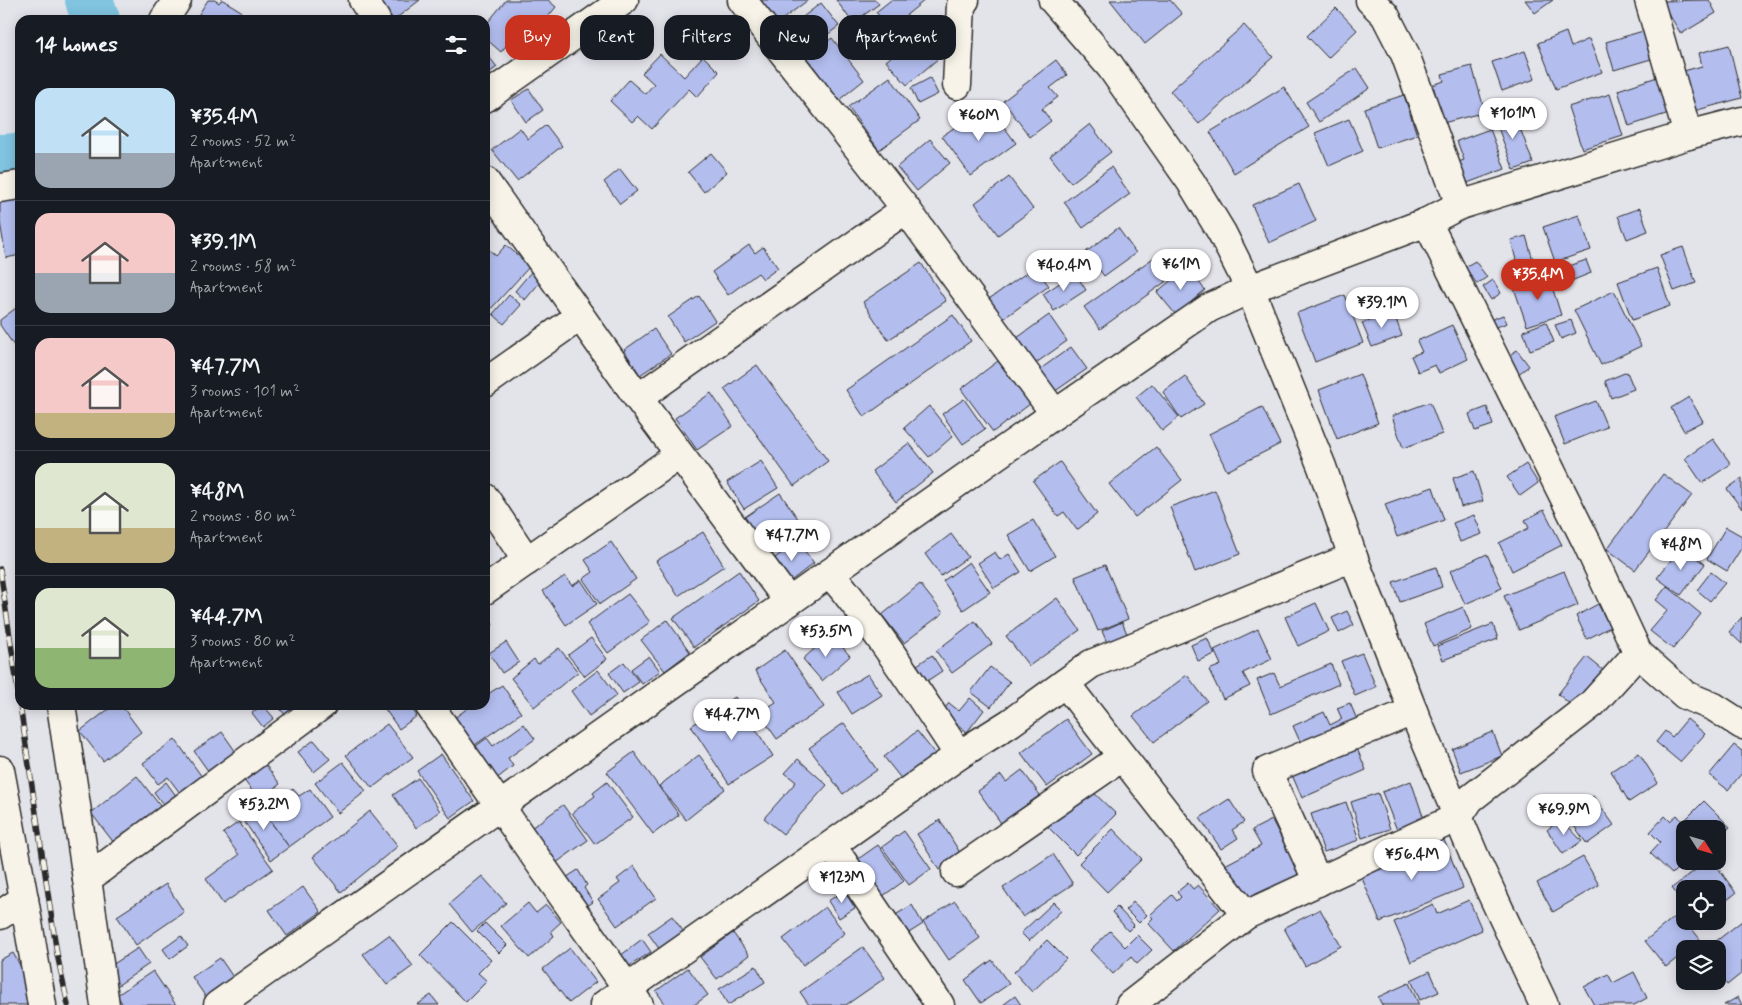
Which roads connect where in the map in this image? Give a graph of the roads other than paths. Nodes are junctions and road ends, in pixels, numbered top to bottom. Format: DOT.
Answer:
graph roads {
  1 [pos="177,0"];
  2 [pos="363,0"];
  3 [pos="624,0"];
  4 [pos="742,0"];
  5 [pos="965,0"];
  6 [pos="1053,0"];
  7 [pos="1370,0"];
  8 [pos="1649,0"];
  9 [pos="167,15"];
  10 [pos="373,15"];
  11 [pos="957,85"];
  12 [pos="490,94"];
  13 [pos="1741,126"];
  14 [pos="1688,136"];
  15 [pos="15,186"];
  16 [pos="0,188"];
  17 [pos="490,188"];
  18 [pos="1460,205"];
  19 [pos="906,209"];
  20 [pos="1427,222"];
  21 [pos="1250,289"];
  22 [pos="580,316"];
  23 [pos="490,379"];
  24 [pos="638,398"];
  25 [pos="1055,414"];
  26 [pos="679,455"];
  27 [pos="490,506"];
  28 [pos="1353,557"];
  29 [pos="527,561"];
  30 [pos="830,573"];
  31 [pos="490,587"];
  32 [pos="788,602"];
  33 [pos="1638,653"];
  34 [pos="1065,683"];
  35 [pos="62,710"];
  36 [pos="315,710"];
  37 [pos="433,710"];
  38 [pos="1413,711"];
  39 [pos="1742,725"];
  40 [pos="959,755"];
  41 [pos="1122,757"];
  42 [pos="0,770"];
  43 [pos="500,806"];
  44 [pos="1458,817"];
  45 [pos="832,846"];
  46 [pos="956,872"];
  47 [pos="87,879"];
  48 [pos="1318,882"];
  49 [pos="24,899"];
  50 [pos="0,915"];
  51 [pos="1246,915"];
  52 [pos="633,997"];
  53 [pos="42,1005"];
  54 [pos="105,1005"];
  55 [pos="218,1005"];
  56 [pos="604,1005"];
  57 [pos="940,1005"];
  58 [pos="1130,1005"];
  59 [pos="1544,1005"];
  1 -- 9 [label="street"];
  2 -- 10 [label="street"];
  3 -- 12 [label="street"];
  4 -- 19 [label="street"];
  5 -- 11 [label="street"];
  6 -- 21 [label="street"];
  7 -- 18 [label="street"];
  8 -- 14 [label="street"];
  13 -- 14 [label="street"];
  14 -- 18 [label="street"];
  15 -- 16 [label="street"];
  17 -- 22 [label="street"];
  18 -- 20 [label="street"];
  19 -- 24 [label="street"];
  19 -- 25 [label="street"];
  20 -- 21 [label="street"];
  20 -- 33 [label="street"];
  21 -- 25 [label="street"];
  21 -- 28 [label="street"];
  22 -- 23 [label="street"];
  22 -- 24 [label="street"];
  24 -- 26 [label="street"];
  25 -- 30 [label="street"];
  26 -- 29 [label="street"];
  26 -- 32 [label="street"];
  27 -- 29 [label="street"];
  28 -- 34 [label="street"];
  28 -- 38 [label="street"];
  29 -- 31 [label="street"];
  30 -- 32 [label="street"];
  30 -- 40 [label="street"];
  32 -- 43 [label="street"];
  33 -- 39 [label="street"];
  33 -- 44 [label="street"];
  34 -- 40 [label="street"];
  34 -- 41 [label="street"];
  35 -- 47 [label="street"];
  36 -- 47 [label="street"];
  37 -- 43 [label="street"];
  38 -- 44 [label="street"];
  38 -- 48 [label="street"];
  40 -- 45 [label="street"];
  41 -- 46 [label="street"];
  41 -- 51 [label="street"];
  42 -- 49 [label="street"];
  43 -- 52 [label="street"];
  43 -- 55 [label="street"];
  44 -- 48 [label="street"];
  44 -- 59 [label="street"];
  45 -- 52 [label="street"];
  45 -- 57 [label="street"];
  47 -- 54 [label="street"];
  48 -- 51 [label="street"];
  49 -- 50 [label="street"];
  49 -- 53 [label="street"];
  51 -- 58 [label="street"];
  52 -- 56 [label="street"];
}
